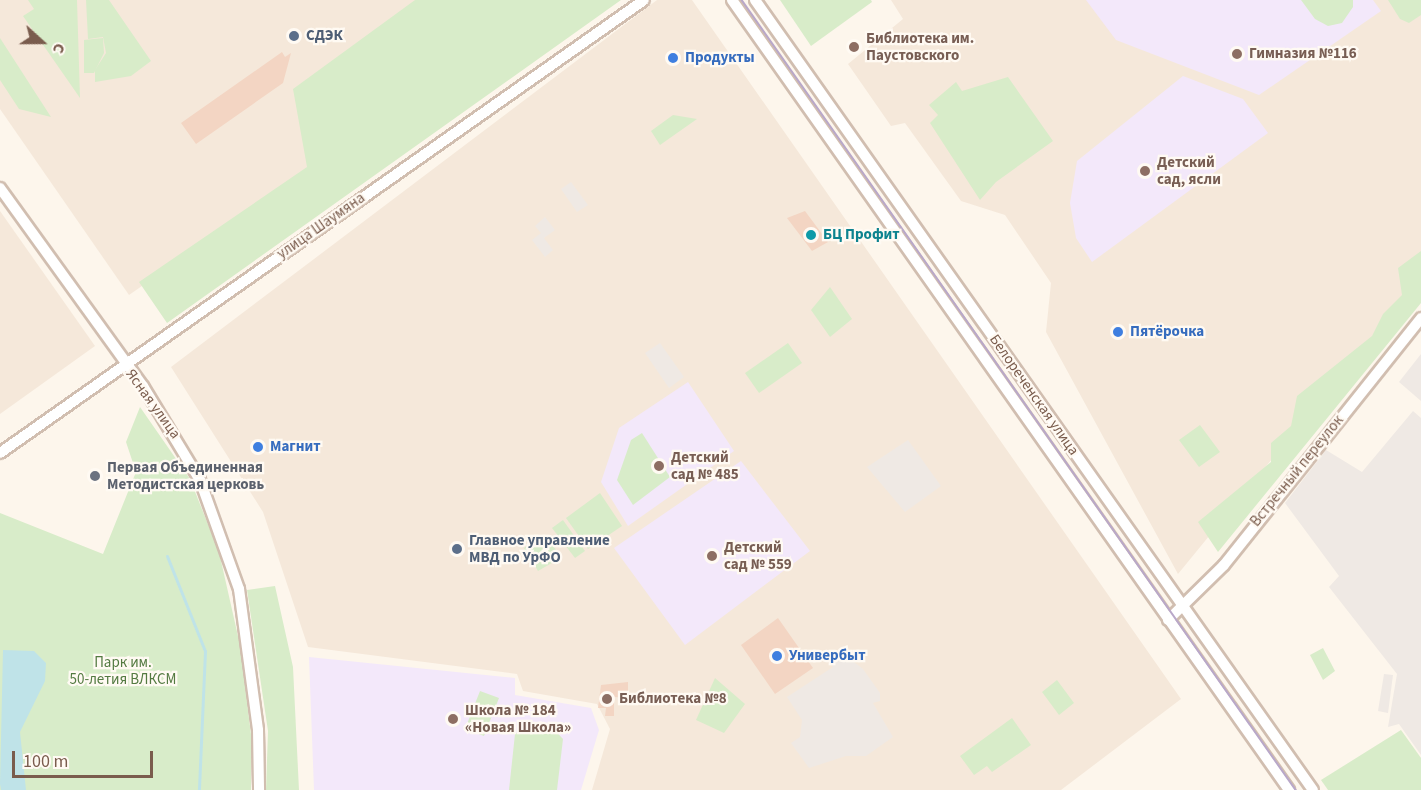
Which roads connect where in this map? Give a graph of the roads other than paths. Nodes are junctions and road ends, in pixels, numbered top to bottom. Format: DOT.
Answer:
graph roads {
  1 [pos="644,0"];
  2 [pos="732,0"];
  3 [pos="755,0"];
  4 [pos="0,188"];
  5 [pos="1421,318"];
  6 [pos="125,365"];
  7 [pos="0,453"];
  8 [pos="1184,607"];
  9 [pos="1168,620"];
  10 [pos="259,790"];
  11 [pos="1288,790"];
  12 [pos="1313,790"];
  1 -- 6 [label="street, улица Шаумяна"];
  2 -- 9 [label="street, Белореченская улица"];
  3 -- 8 [label="street, Белореченская улица"];
  4 -- 6 [label="street, Ясная улица"];
  5 -- 8 [label="street, Встречный переулок"];
  6 -- 7 [label="street, улица Шаумяна"];
  6 -- 10 [label="street, Ясная улица"];
  8 -- 9 [label="street, Встречный переулок"];
  8 -- 12 [label="street, Белореченская улица"];
  9 -- 11 [label="street, Белореченская улица"];
}
